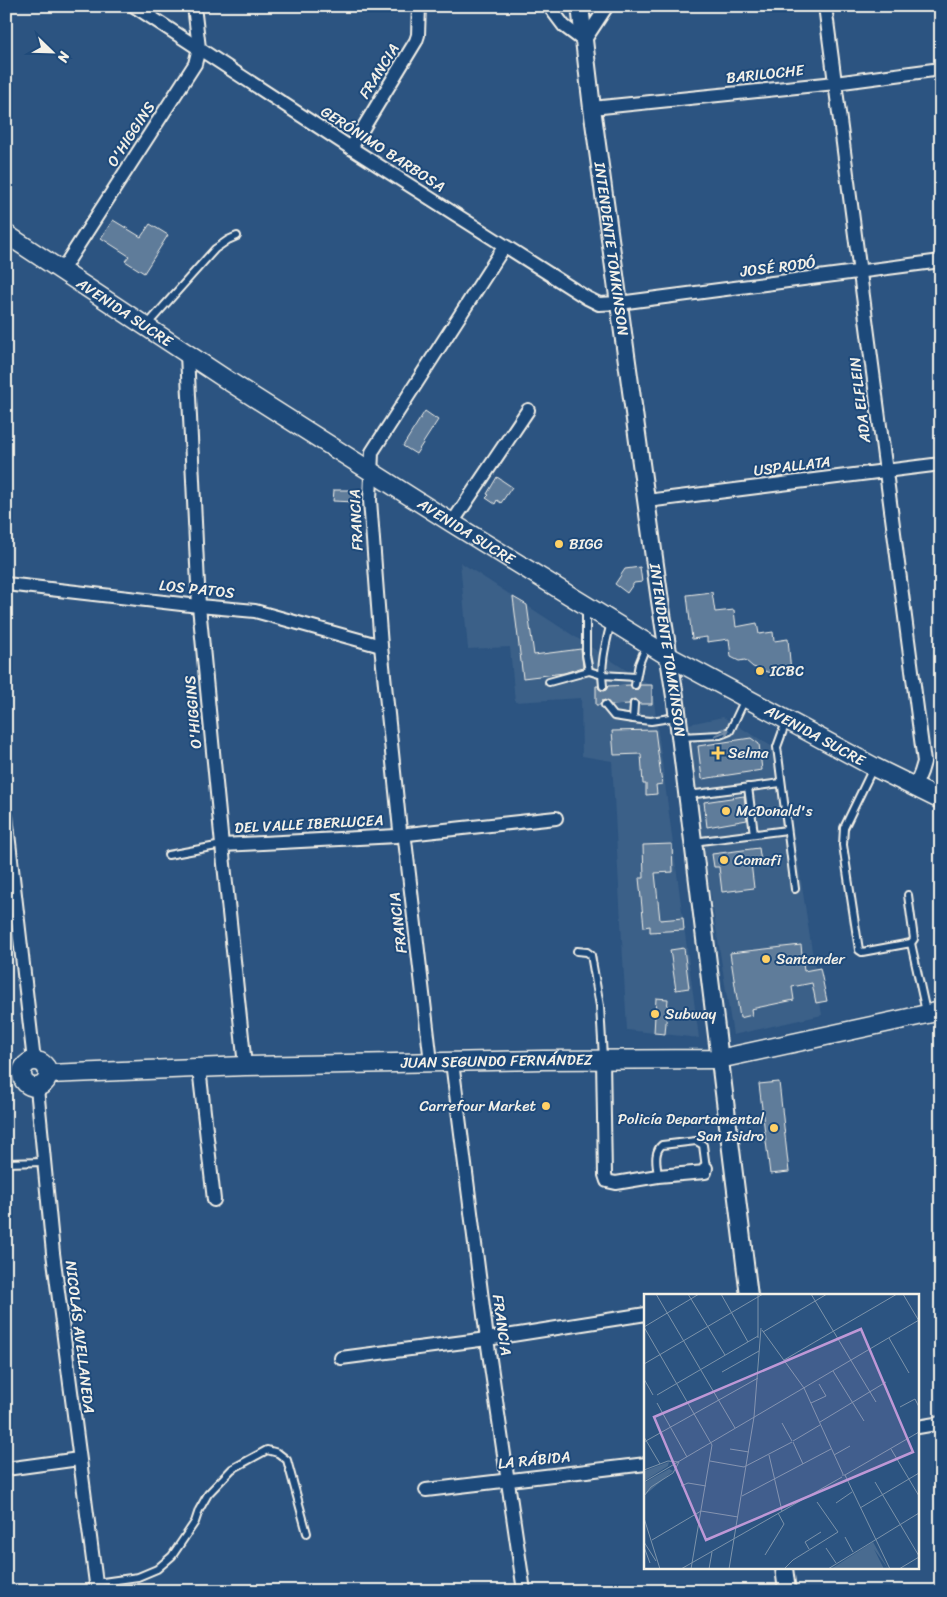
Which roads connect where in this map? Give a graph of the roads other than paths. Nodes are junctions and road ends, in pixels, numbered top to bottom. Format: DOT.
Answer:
graph roads {
  1 [pos="134,6"];
  2 [pos="194,6"];
  3 [pos="419,6"];
  4 [pos="549,6"];
  5 [pos="580,6"];
  6 [pos="607,6"];
  7 [pos="825,6"];
  8 [pos="584,41"];
  9 [pos="199,48"];
  10 [pos="941,69"];
  11 [pos="835,84"];
  12 [pos="592,108"];
  13 [pos="351,148"];
  14 [pos="6,234"];
  15 [pos="237,236"];
  16 [pos="504,246"];
  17 [pos="941,261"];
  18 [pos="62,270"];
  19 [pos="861,273"];
  20 [pos="619,303"];
  21 [pos="146,326"];
  22 [pos="187,354"];
  23 [pos="528,410"];
  24 [pos="941,464"];
  25 [pos="370,470"];
  26 [pos="884,471"];
  27 [pos="647,501"];
  28 [pos="452,523"];
  29 [pos="6,584"];
  30 [pos="586,605"];
  31 [pos="200,606"];
  32 [pos="612,621"];
  33 [pos="647,643"];
  34 [pos="381,646"];
  35 [pos="668,656"];
  36 [pos="589,671"];
  37 [pos="602,676"];
  38 [pos="636,677"];
  39 [pos="548,682"];
  40 [pos="635,685"];
  41 [pos="603,686"];
  42 [pos="745,698"];
  43 [pos="634,704"];
  44 [pos="605,705"];
  45 [pos="677,717"];
  46 [pos="633,719"];
  47 [pos="786,721"];
  48 [pos="679,737"];
  49 [pos="874,767"];
  50 [pos="781,783"];
  51 [pos="748,787"];
  52 [pos="914,788"];
  53 [pos="686,795"];
  54 [pos="941,800"];
  55 [pos="6,816"];
  56 [pos="556,818"];
  57 [pos="787,830"];
  58 [pos="754,834"];
  59 [pos="402,835"];
  60 [pos="692,842"];
  61 [pos="222,845"];
  62 [pos="168,855"];
  63 [pos="795,889"];
  64 [pos="908,895"];
  65 [pos="911,943"];
  66 [pos="577,950"];
  67 [pos="934,1013"];
  68 [pos="603,1059"];
  69 [pos="719,1059"];
  70 [pos="34,1061"];
  71 [pos="431,1062"];
  72 [pos="452,1062"];
  73 [pos="245,1066"];
  74 [pos="199,1068"];
  75 [pos="14,1075"];
  76 [pos="42,1081"];
  77 [pos="44,1162"];
  78 [pos="6,1163"];
  79 [pos="706,1168"];
  80 [pos="658,1176"];
  81 [pos="214,1200"];
  82 [pos="749,1294"];
  83 [pos="644,1314"];
  84 [pos="487,1339"];
  85 [pos="341,1358"];
  86 [pos="941,1424"];
  87 [pos="920,1427"];
  88 [pos="79,1459"];
  89 [pos="644,1464"];
  90 [pos="6,1469"];
  91 [pos="508,1480"];
  92 [pos="426,1490"];
  93 [pos="307,1533"];
  94 [pos="784,1570"];
  95 [pos="97,1587"];
  96 [pos="524,1591"];
  97 [pos="787,1591"];
  1 -- 9 [label="street, GERÓNIMO BARBOSA"];
  2 -- 9 [label="street, O'HIGGINS"];
  3 -- 13 [label="street, FRANCIA"];
  4 -- 8 [label="street"];
  5 -- 8 [label="street, INTENDENTE TOMKINSON"];
  6 -- 8 [label="street"];
  7 -- 11 [label="street, ADA ELFLEIN"];
  8 -- 12 [label="street, INTENDENTE TOMKINSON"];
  9 -- 13 [label="street, GERÓNIMO BARBOSA"];
  9 -- 18 [label="street, O'HIGGINS"];
  10 -- 11 [label="street, BARILOCHE"];
  11 -- 12 [label="street, BARILOCHE"];
  11 -- 19 [label="street, ADA ELFLEIN"];
  12 -- 20 [label="street, INTENDENTE TOMKINSON"];
  13 -- 16 [label="street, GERÓNIMO BARBOSA"];
  14 -- 18 [label="main road, AVENIDA SUCRE"];
  15 -- 21 [label="lane"];
  16 -- 20 [label="street, GERÓNIMO BARBOSA"];
  16 -- 25 [label="street, FRANCIA"];
  17 -- 19 [label="street, JOSÉ RODÓ"];
  18 -- 21 [label="main road, AVENIDA SUCRE"];
  19 -- 20 [label="street, JOSÉ RODÓ"];
  19 -- 26 [label="street, ADA ELFLEIN"];
  20 -- 27 [label="street, INTENDENTE TOMKINSON"];
  21 -- 22 [label="main road, AVENIDA SUCRE"];
  22 -- 25 [label="main road, AVENIDA SUCRE"];
  22 -- 31 [label="street, O'HIGGINS"];
  23 -- 28 [label="street"];
  24 -- 26 [label="street, USPALLATA"];
  25 -- 28 [label="main road, AVENIDA SUCRE"];
  25 -- 34 [label="street, FRANCIA"];
  26 -- 27 [label="street, USPALLATA"];
  26 -- 52 [label="street, ADA ELFLEIN"];
  27 -- 35 [label="street, INTENDENTE TOMKINSON"];
  28 -- 30 [label="main road, AVENIDA SUCRE"];
  29 -- 31 [label="street, LOS PATOS"];
  30 -- 32 [label="main road, AVENIDA SUCRE"];
  30 -- 36 [label="lane"];
  31 -- 34 [label="street, LOS PATOS"];
  31 -- 61 [label="street, O'HIGGINS"];
  32 -- 33 [label="main road, AVENIDA SUCRE"];
  32 -- 37 [label="lane"];
  33 -- 35 [label="main road, AVENIDA SUCRE"];
  33 -- 38 [label="lane"];
  34 -- 59 [label="street, FRANCIA"];
  35 -- 42 [label="main road, AVENIDA SUCRE"];
  35 -- 45 [label="street, INTENDENTE TOMKINSON"];
  36 -- 37 [label="lane"];
  36 -- 39 [label="lane"];
  37 -- 38 [label="lane"];
  37 -- 41 [label="lane"];
  38 -- 40 [label="lane"];
  42 -- 47 [label="main road, AVENIDA SUCRE"];
  48 -- 42 [label="lane, one-way"];
  43 -- 46 [label="lane"];
  44 -- 46 [label="lane"];
  45 -- 46 [label="lane"];
  45 -- 48 [label="street, INTENDENTE TOMKINSON"];
  47 -- 49 [label="main road, AVENIDA SUCRE"];
  47 -- 50 [label="lane"];
  48 -- 53 [label="street, INTENDENTE TOMKINSON"];
  49 -- 52 [label="main road, AVENIDA SUCRE"];
  49 -- 65 [label="lane"];
  50 -- 51 [label="lane"];
  50 -- 57 [label="lane"];
  51 -- 53 [label="lane"];
  51 -- 58 [label="lane"];
  52 -- 54 [label="main road, AVENIDA SUCRE"];
  53 -- 60 [label="street, INTENDENTE TOMKINSON"];
  55 -- 70 [label="street"];
  56 -- 59 [label="street, DEL VALLE IBERLUCEA"];
  57 -- 58 [label="lane"];
  57 -- 63 [label="lane"];
  58 -- 60 [label="lane"];
  59 -- 61 [label="street, DEL VALLE IBERLUCEA"];
  59 -- 71 [label="street, FRANCIA"];
  60 -- 69 [label="street, INTENDENTE TOMKINSON"];
  61 -- 62 [label="lane"];
  61 -- 73 [label="street, O'HIGGINS"];
  64 -- 65 [label="lane"];
  65 -- 67 [label="lane"];
  66 -- 68 [label="lane"];
  67 -- 69 [label="main road, JUAN SEGUNDO FERNÁNDEZ"];
  68 -- 69 [label="main road, JUAN SEGUNDO FERNÁNDEZ"];
  68 -- 72 [label="main road, JUAN SEGUNDO FERNÁNDEZ"];
  68 -- 80 [label="street"];
  69 -- 82 [label="street, INTENDENTE TOMKINSON"];
  70 -- 75 [label="main road"];
  70 -- 76 [label="main road"];
  71 -- 72 [label="main road, JUAN SEGUNDO FERNÁNDEZ"];
  71 -- 73 [label="main road, JUAN SEGUNDO FERNÁNDEZ"];
  72 -- 84 [label="street, FRANCIA"];
  73 -- 74 [label="main road, JUAN SEGUNDO FERNÁNDEZ"];
  74 -- 76 [label="main road, JUAN SEGUNDO FERNÁNDEZ"];
  74 -- 81 [label="street"];
  75 -- 76 [label="main road"];
  76 -- 77 [label="street, NICOLÁS AVELLANEDA"];
  77 -- 78 [label="lane"];
  77 -- 88 [label="street, NICOLÁS AVELLANEDA"];
  79 -- 80 [label="street"];
  79 -- 80 [label="lane"];
  83 -- 84 [label="street"];
  84 -- 85 [label="street"];
  84 -- 91 [label="street, FRANCIA"];
  86 -- 87 [label="street"];
  88 -- 90 [label="street"];
  88 -- 95 [label="street, NICOLÁS AVELLANEDA"];
  89 -- 91 [label="street, LA RÁBIDA"];
  91 -- 92 [label="street, LA RÁBIDA"];
  91 -- 96 [label="street, FRANCIA"];
  93 -- 95 [label="lane"];
  94 -- 97 [label="street"];
}
